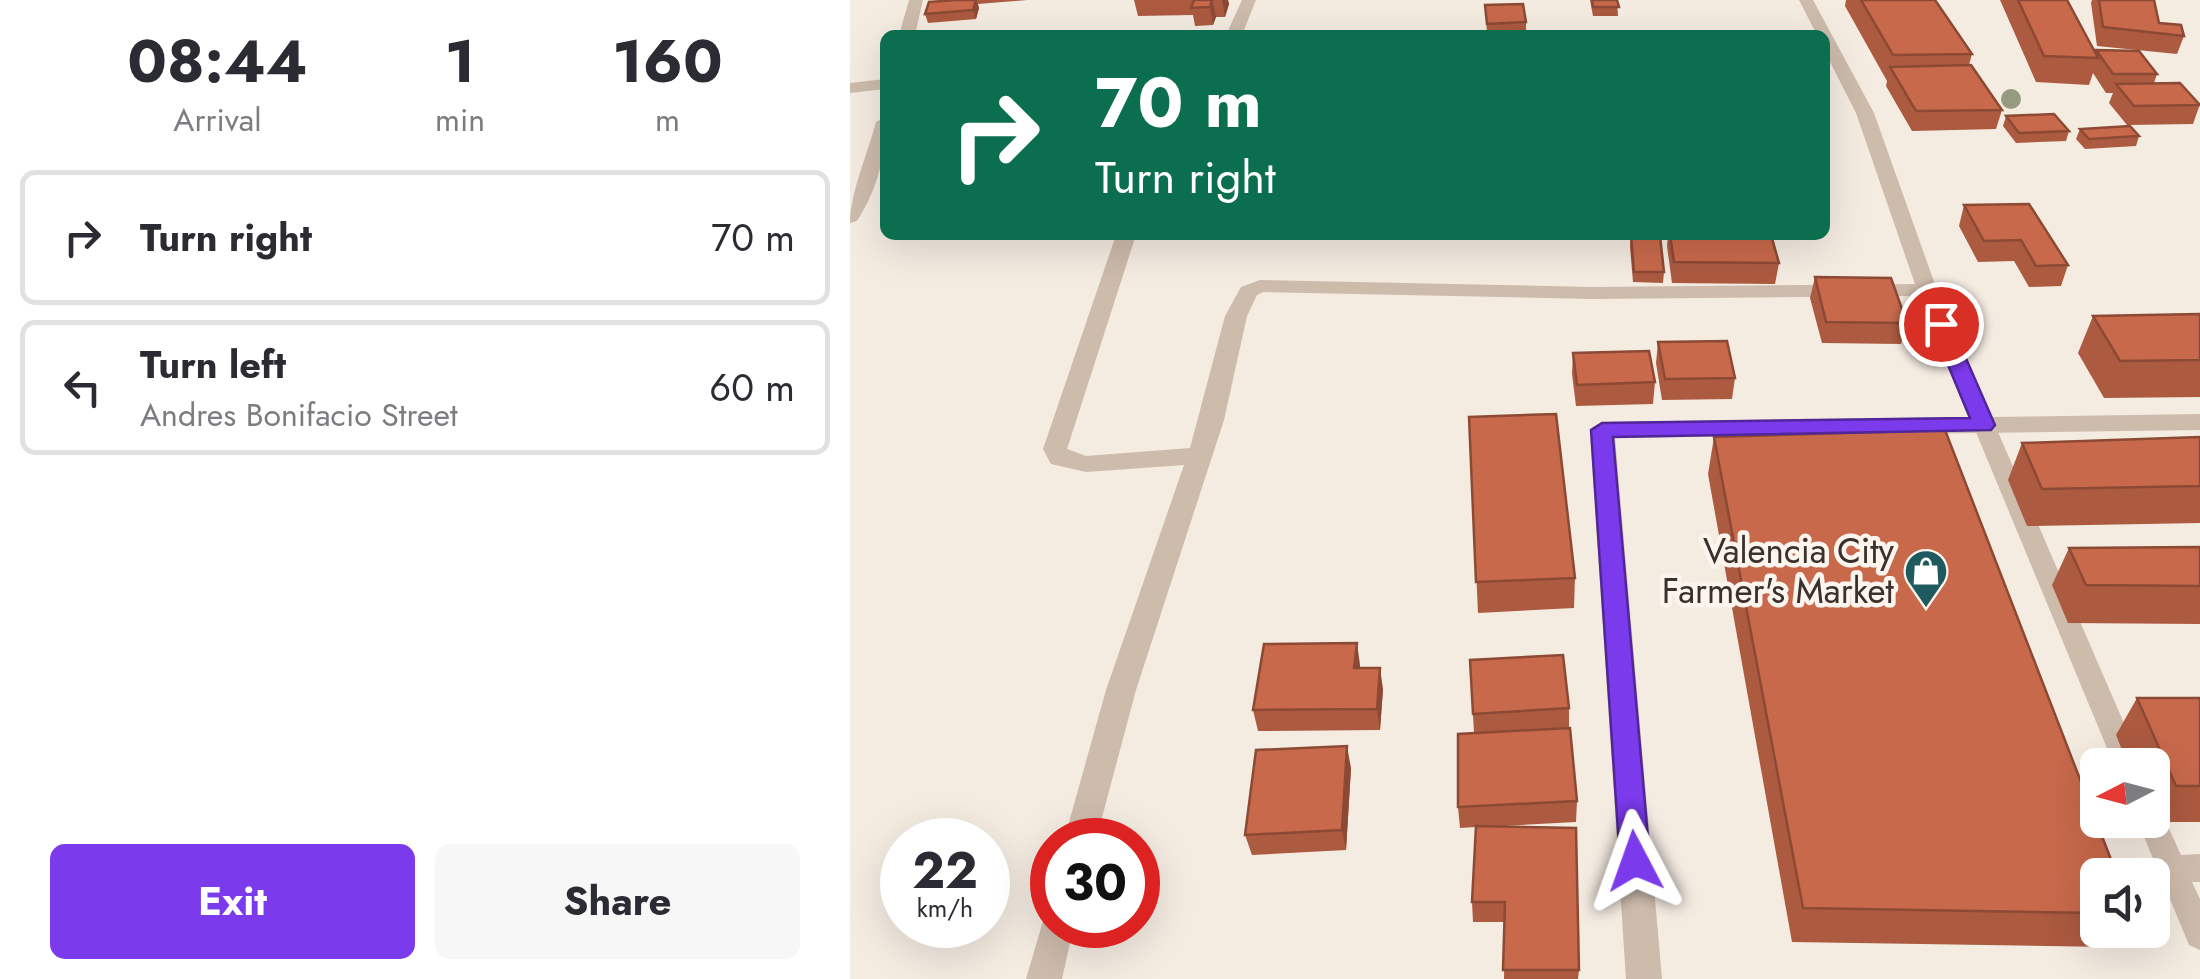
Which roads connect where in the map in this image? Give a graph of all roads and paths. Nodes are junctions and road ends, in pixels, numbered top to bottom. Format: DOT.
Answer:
graph roads {
  1 [pos="916,0"];
  2 [pos="1250,0"];
  3 [pos="1806,0"];
  4 [pos="908,30"];
  5 [pos="1236,30"];
  6 [pos="1822,30"];
  7 [pos="1830,46"];
  8 [pos="880,85"];
  9 [pos="850,88"];
  10 [pos="880,142"];
  11 [pos="850,217"];
  12 [pos="1124,240"];
  13 [pos="1927,290"];
  14 [pos="2200,422"];
  15 [pos="1984,425"];
  16 [pos="1200,456"];
  17 [pos="2121,748"];
  18 [pos="1086,818"];
  19 [pos="2164,838"];
  20 [pos="2186,868"];
  21 [pos="2200,934"];
  22 [pos="1051,948"];
  23 [pos="1044,979"];
  24 [pos="1644,979"];
  1 -- 4 [label="street"];
  2 -- 5 [label="street"];
  3 -- 6 [label="street"];
  7 -- 13 [label="street"];
  8 -- 9 [label="street"];
  10 -- 11 [label="street"];
  12 -- 16 [label="street"];
  13 -- 15 [label="street"];
  13 -- 16 [label="street"];
  14 -- 15 [label="street"];
  15 -- 17 [label="lane"];
  15 -- 24 [label="street"];
  16 -- 18 [label="street"];
  19 -- 20 [label="lane"];
  20 -- 21 [label="lane"];
  22 -- 23 [label="street"];
}
